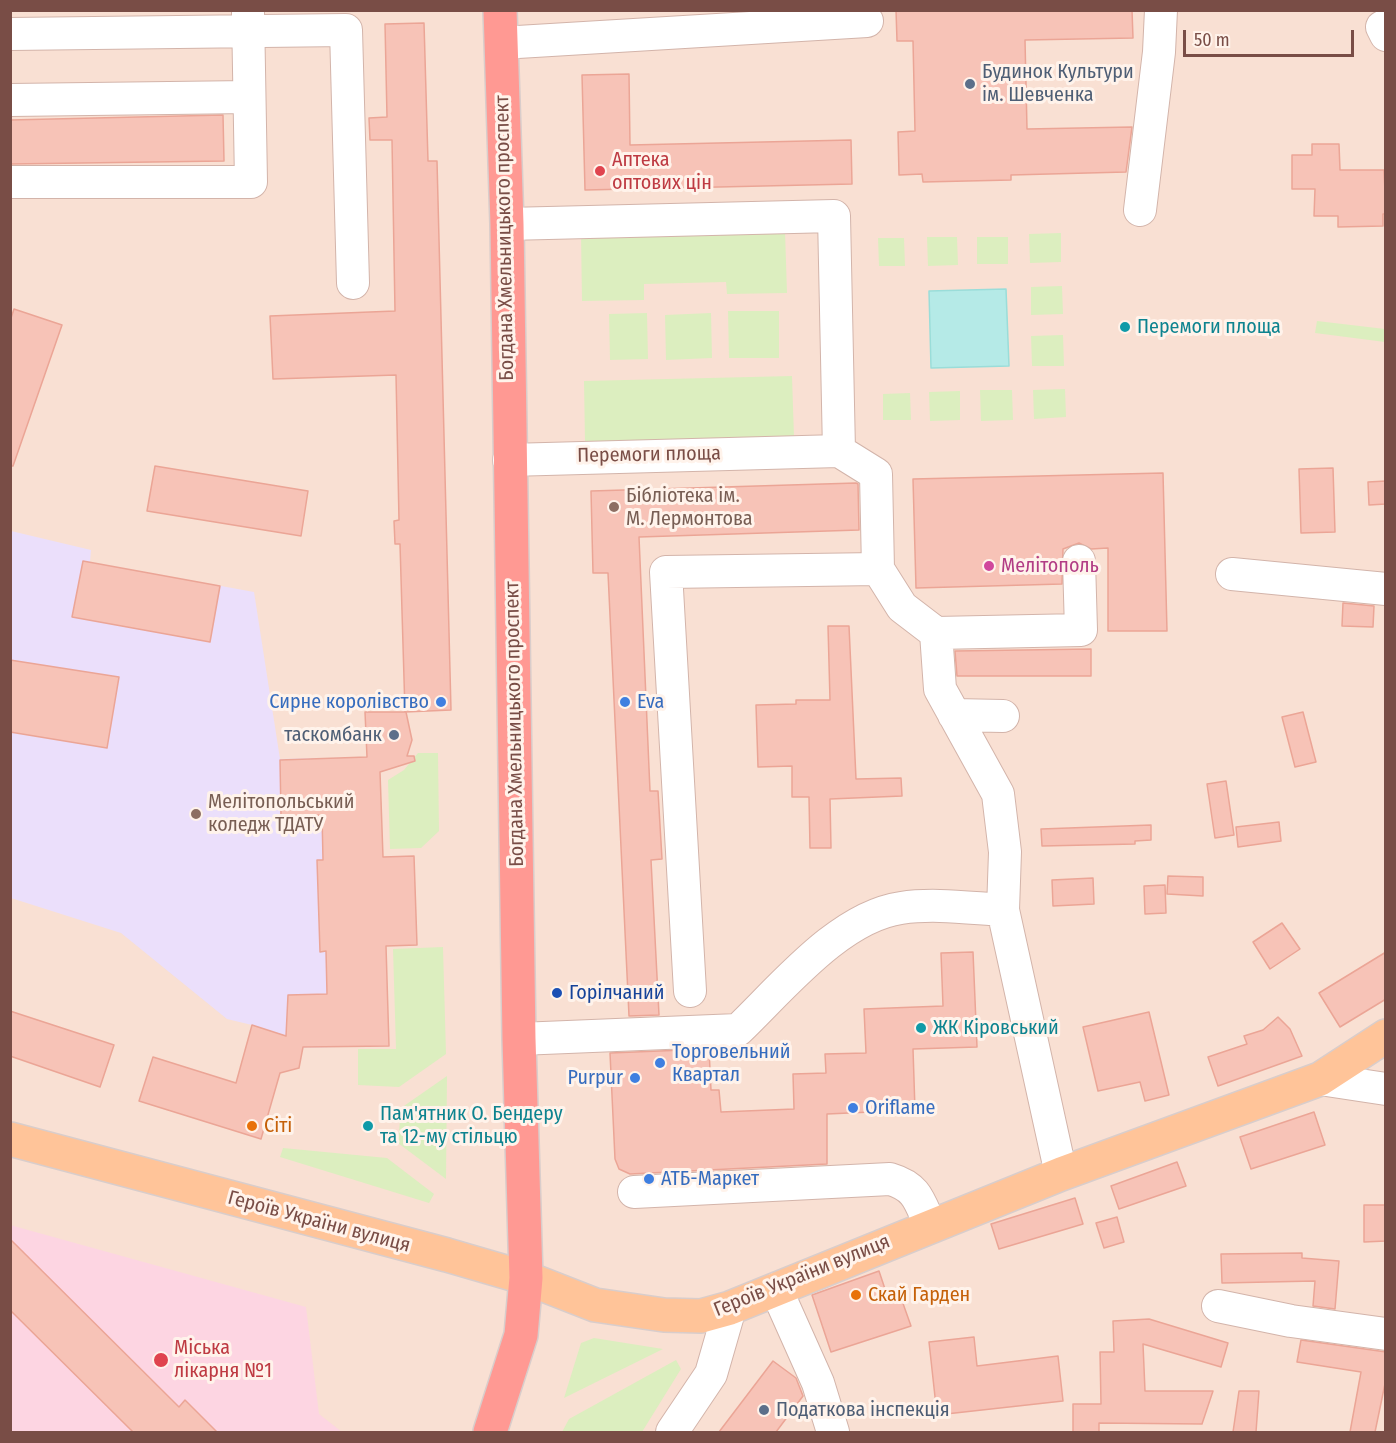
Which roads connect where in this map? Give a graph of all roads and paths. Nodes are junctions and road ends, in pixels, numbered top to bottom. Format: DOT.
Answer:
graph roads {
  1 [pos="500,10"];
  2 [pos="1161,10"];
  3 [pos="248,21"];
  4 [pos="867,21"];
  5 [pos="1386,25"];
  6 [pos="10,34"];
  7 [pos="1386,35"];
  8 [pos="501,43"];
  9 [pos="249,97"];
  10 [pos="10,100"];
  11 [pos="10,182"];
  12 [pos="1140,210"];
  13 [pos="507,224"];
  14 [pos="354,283"];
  15 [pos="839,451"];
  16 [pos="509,460"];
  17 [pos="1079,561"];
  18 [pos="878,569"];
  19 [pos="1232,574"];
  20 [pos="1386,589"];
  21 [pos="936,633"];
  22 [pos="954,715"];
  23 [pos="1004,716"];
  24 [pos="1003,910"];
  25 [pos="690,991"];
  26 [pos="1386,1036"];
  27 [pos="519,1039"];
  28 [pos="1320,1079"];
  29 [pos="1386,1089"];
  30 [pos="10,1129"];
  31 [pos="10,1139"];
  32 [pos="1061,1174"];
  33 [pos="159,1180"];
  34 [pos="634,1192"];
  35 [pos="930,1225"];
  36 [pos="526,1278"];
  37 [pos="776,1289"];
  38 [pos="1218,1306"];
  39 [pos="730,1308"];
  40 [pos="1386,1334"];
  41 [pos="490,1432"];
  42 [pos="672,1432"];
  43 [pos="833,1432"];
  1 -- 8 [label="highway, Богдана Хмельницького проспект"];
  2 -- 12 [label="street"];
  3 -- 6 [label="street"];
  3 -- 9 [label="street"];
  3 -- 14 [label="street"];
  4 -- 8 [label="street"];
  5 -- 7 [label="street"];
  8 -- 13 [label="highway, Богдана Хмельницького проспект"];
  9 -- 10 [label="street"];
  9 -- 11 [label="street"];
  13 -- 15 [label="street"];
  13 -- 16 [label="highway, Богдана Хмельницького проспект"];
  15 -- 16 [label="street, Перемоги площа"];
  15 -- 18 [label="street"];
  16 -- 27 [label="highway, Богдана Хмельницького проспект"];
  17 -- 21 [label="street"];
  18 -- 21 [label="street"];
  18 -- 25 [label="street"];
  19 -- 20 [label="street"];
  21 -- 22 [label="street"];
  22 -- 23 [label="street"];
  22 -- 24 [label="street"];
  24 -- 27 [label="street"];
  24 -- 32 [label="street"];
  26 -- 28 [label="main road, Героїв України вулиця"];
  27 -- 36 [label="highway, Богдана Хмельницького проспект"];
  28 -- 29 [label="street"];
  28 -- 32 [label="main road, Героїв України вулиця"];
  30 -- 33 [label="main road, Героїв України вулиця"];
  31 -- 33 [label="main road, Героїв України вулиця"];
  32 -- 35 [label="main road, Героїв України вулиця"];
  33 -- 36 [label="main road, Героїв України вулиця"];
  34 -- 35 [label="street"];
  35 -- 37 [label="main road, Героїв України вулиця"];
  36 -- 39 [label="main road, Героїв України вулиця"];
  36 -- 41 [label="highway, Богдана Хмельницького проспект"];
  37 -- 39 [label="main road, Героїв України вулиця"];
  37 -- 43 [label="street"];
  38 -- 40 [label="street"];
  39 -- 42 [label="street"];
}
